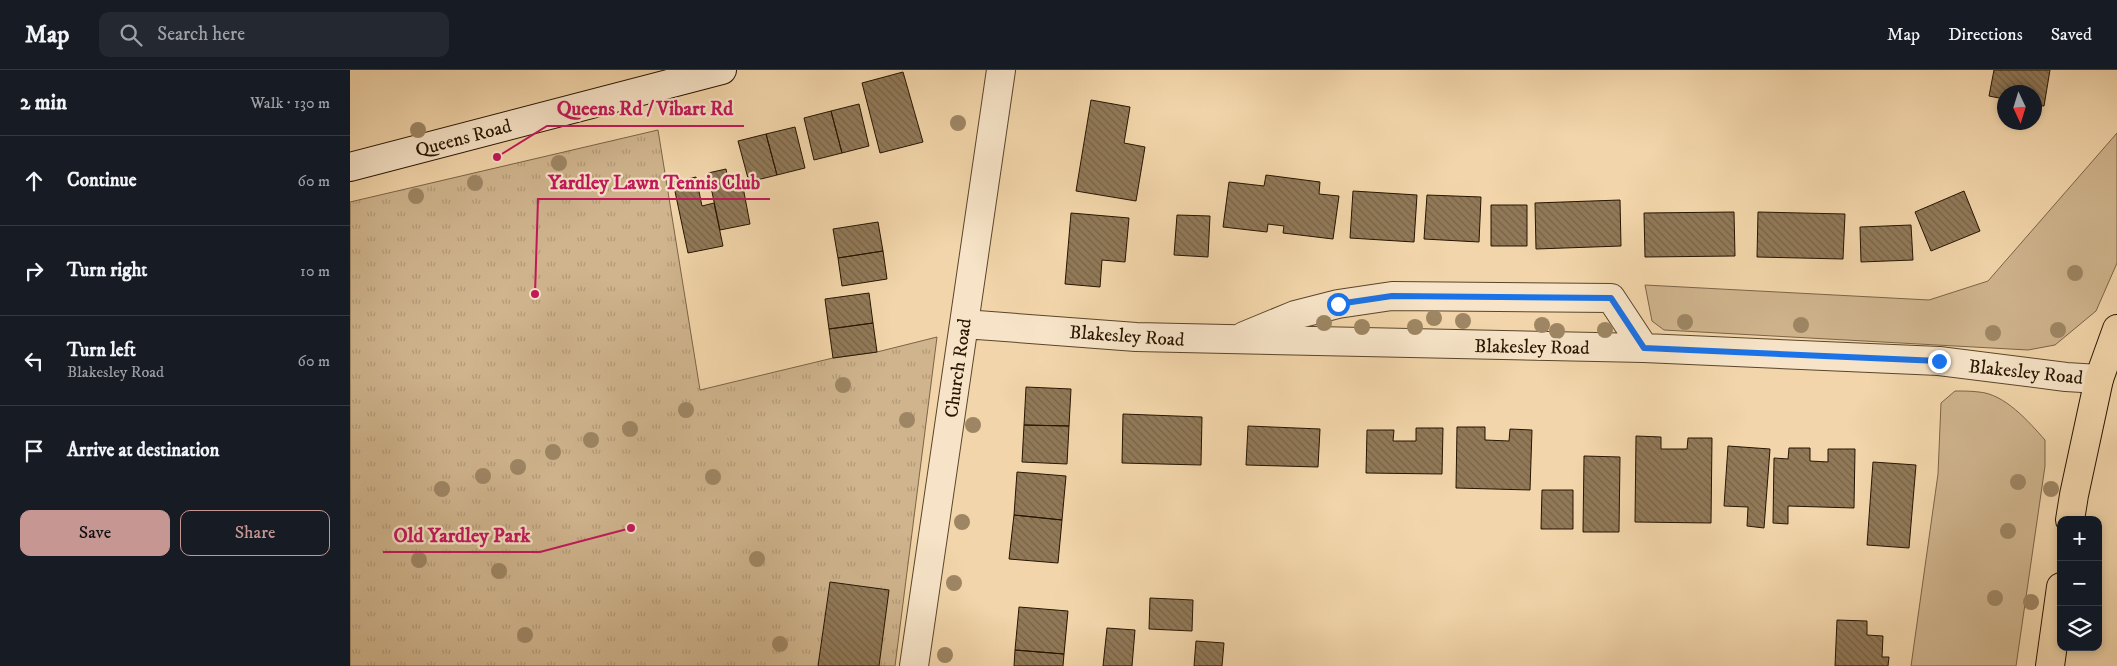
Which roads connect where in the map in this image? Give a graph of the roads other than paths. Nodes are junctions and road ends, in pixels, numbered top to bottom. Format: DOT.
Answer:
graph roads {
  1 [pos="722,70"];
  2 [pos="1001,70"];
  3 [pos="350,167"];
  4 [pos="964,324"];
  5 [pos="2115,339"];
  6 [pos="1233,340"];
  7 [pos="1644,348"];
  8 [pos="2100,379"];
  9 [pos="2071,516"];
  10 [pos="2058,606"];
  11 [pos="914,666"];
  12 [pos="2050,666"];
  1 -- 3 [label="street, Queens Road"];
  2 -- 4 [label="street, Church Road"];
  4 -- 6 [label="street, Blakesley Road"];
  4 -- 11 [label="street, Church Road"];
  5 -- 8 [label="main road"];
  6 -- 7 [label="street, Blakesley Road"];
  6 -- 7 [label="street"];
  7 -- 8 [label="street, Blakesley Road"];
  8 -- 9 [label="main road"];
  10 -- 12 [label="main road"];
}
